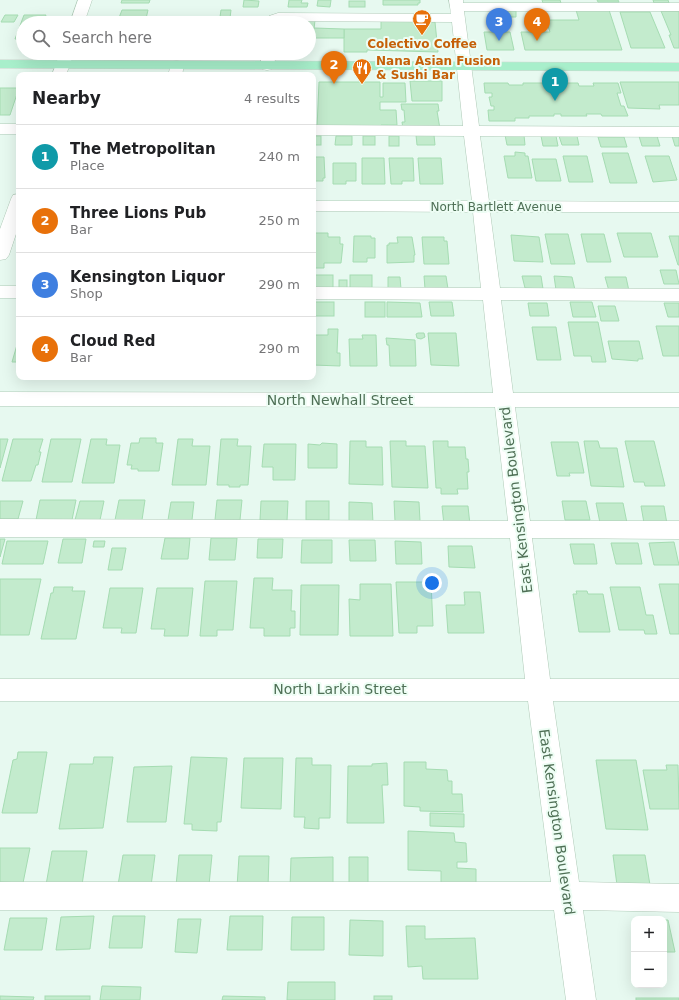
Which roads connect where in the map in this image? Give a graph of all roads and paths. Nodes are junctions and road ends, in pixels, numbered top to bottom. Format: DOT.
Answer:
graph roads {
  1 [pos="85,0"];
  2 [pos="679,7"];
  3 [pos="457,8"];
  4 [pos="79,16"];
  5 [pos="298,16"];
  6 [pos="260,60"];
  7 [pos="296,60"];
  8 [pos="0,64"];
  9 [pos="63,64"];
  10 [pos="463,66"];
  11 [pos="679,67"];
  12 [pos="176,70"];
  13 [pos="0,128"];
  14 [pos="16,129"];
  15 [pos="316,130"];
  16 [pos="472,130"];
  17 [pos="679,132"];
  18 [pos="14,203"];
  19 [pos="316,206"];
  20 [pos="480,207"];
  21 [pos="679,207"];
  22 [pos="0,254"];
  23 [pos="0,292"];
  24 [pos="16,292"];
  25 [pos="316,293"];
  26 [pos="491,294"];
  27 [pos="679,295"];
  28 [pos="0,399"];
  29 [pos="505,400"];
  30 [pos="679,400"];
  31 [pos="0,528"];
  32 [pos="520,529"];
  33 [pos="679,530"];
  34 [pos="539,689"];
  35 [pos="0,690"];
  36 [pos="679,690"];
  37 [pos="0,896"];
  38 [pos="568,896"];
  39 [pos="679,898"];
  40 [pos="581,1000"];
  1 -- 4 [label="street"];
  2 -- 3 [label="street"];
  3 -- 5 [label="street"];
  3 -- 10 [label="street, East Kensington Boulevard"];
  6 -- 12 [label="main road"];
  7 -- 10 [label="main road"];
  8 -- 9 [label="main road"];
  9 -- 12 [label="main road"];
  10 -- 11 [label="main road"];
  10 -- 16 [label="street, East Kensington Boulevard"];
  13 -- 14 [label="street"];
  15 -- 16 [label="street"];
  16 -- 17 [label="street"];
  16 -- 20 [label="street, East Kensington Boulevard"];
  18 -- 22 [label="street"];
  19 -- 20 [label="street, North Bartlett Avenue"];
  20 -- 21 [label="street, North Bartlett Avenue"];
  20 -- 26 [label="street, East Kensington Boulevard"];
  23 -- 24 [label="street"];
  25 -- 26 [label="street"];
  26 -- 27 [label="street"];
  26 -- 29 [label="street, East Kensington Boulevard"];
  28 -- 29 [label="street, North Newhall Street"];
  29 -- 30 [label="street, North Newhall Street"];
  29 -- 32 [label="street, East Kensington Boulevard"];
  31 -- 32 [label="street"];
  32 -- 33 [label="street"];
  32 -- 34 [label="street, East Kensington Boulevard"];
  34 -- 35 [label="street, North Larkin Street"];
  34 -- 36 [label="street, North Larkin Street"];
  34 -- 38 [label="street, East Kensington Boulevard"];
  37 -- 38 [label="street"];
  38 -- 39 [label="street"];
  38 -- 40 [label="street, East Kensington Boulevard"];
}
